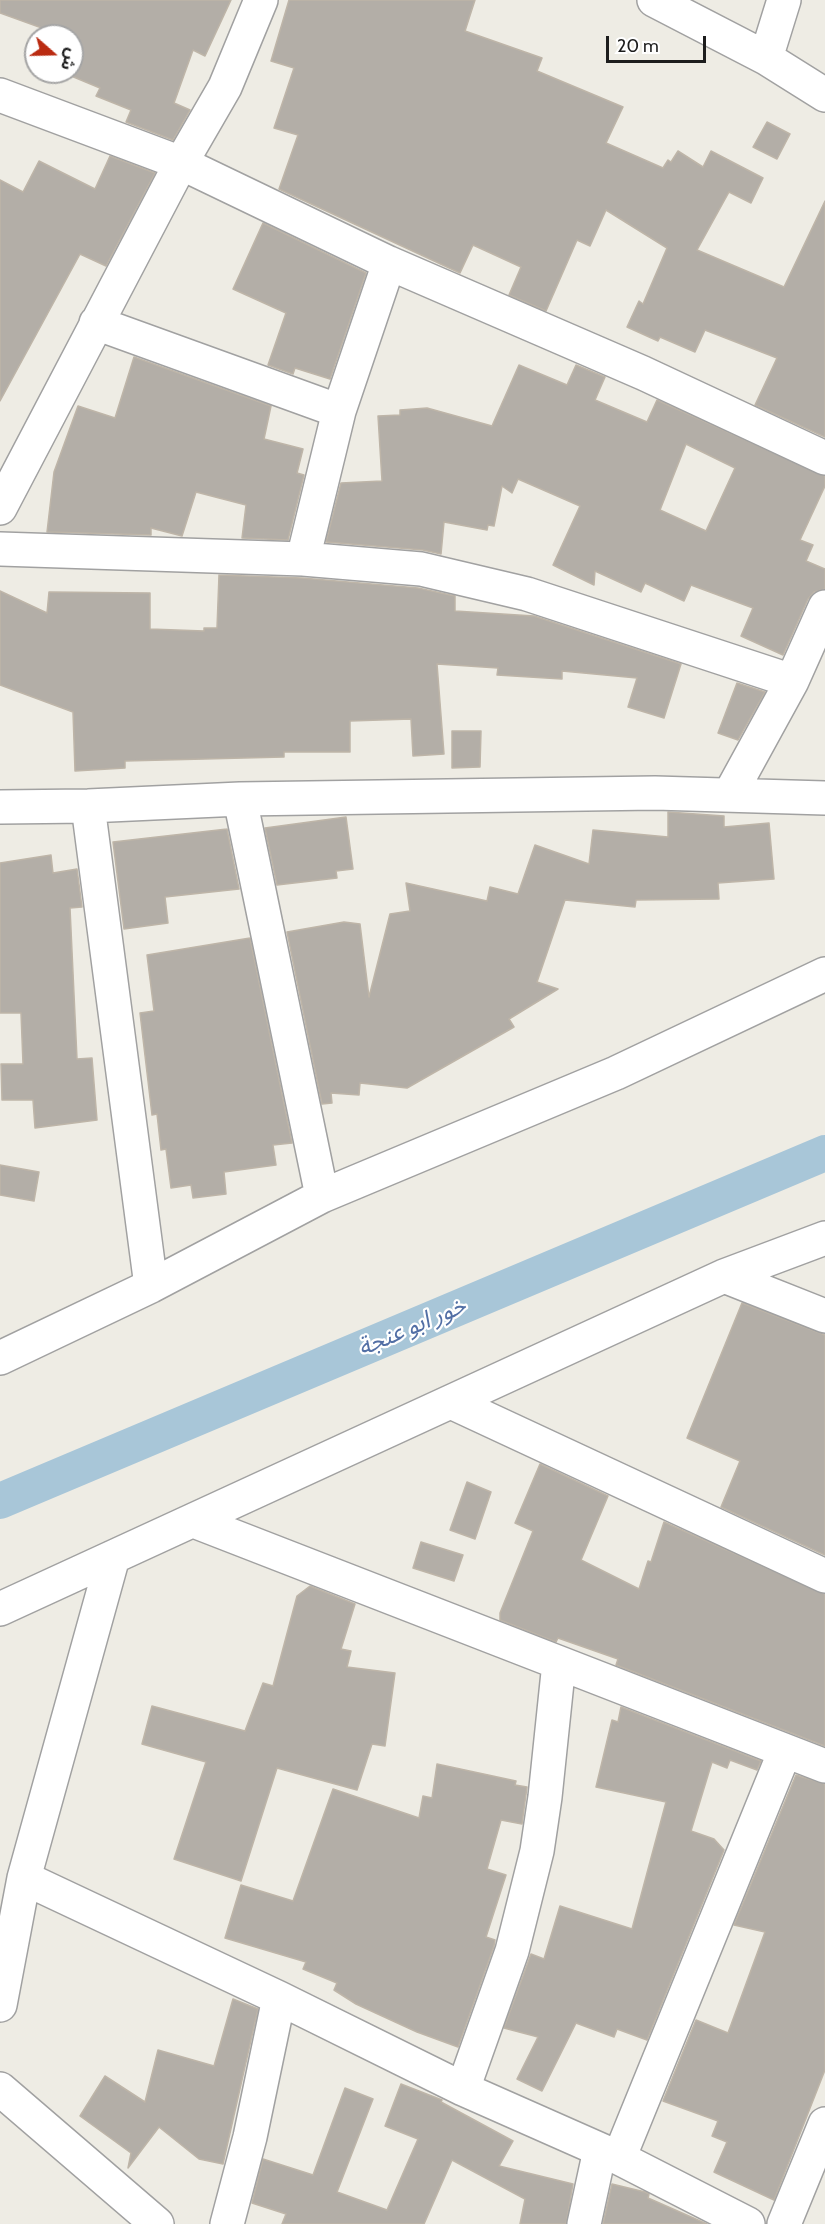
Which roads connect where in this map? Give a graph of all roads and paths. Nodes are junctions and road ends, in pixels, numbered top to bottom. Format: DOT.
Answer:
graph roads {
  1 [pos="261,0"];
  2 [pos="654,0"];
  3 [pos="784,0"];
  4 [pos="766,58"];
  5 [pos="0,95"];
  6 [pos="825,95"];
  7 [pos="181,163"];
  8 [pos="389,263"];
  9 [pos="96,323"];
  10 [pos="339,411"];
  11 [pos="825,458"];
  12 [pos="0,508"];
  13 [pos="0,549"];
  14 [pos="303,559"];
  15 [pos="825,607"];
  16 [pos="792,681"];
  17 [pos="730,794"];
  18 [pos="825,798"];
  19 [pos="240,799"];
  20 [pos="88,806"];
  21 [pos="0,807"];
  22 [pos="825,974"];
  23 [pos="322,1196"];
  24 [pos="825,1238"];
  25 [pos="724,1276"];
  26 [pos="151,1286"];
  27 [pos="825,1316"];
  28 [pos="0,1358"];
  29 [pos="451,1402"];
  30 [pos="194,1521"];
  31 [pos="113,1557"];
  32 [pos="825,1576"];
  33 [pos="0,1609"];
  34 [pos="559,1663"];
  35 [pos="785,1751"];
  36 [pos="825,1766"];
  37 [pos="24,1878"];
  38 [pos="279,1998"];
  39 [pos="0,2005"];
  40 [pos="0,2089"];
  41 [pos="463,2089"];
  42 [pos="825,2124"];
  43 [pos="610,2154"];
  44 [pos="717,2216"];
  45 [pos="157,2224"];
  46 [pos="227,2224"];
  47 [pos="584,2224"];
  48 [pos="748,2224"];
  49 [pos="784,2224"];
  1 -- 7 [label="street"];
  2 -- 4 [label="street"];
  3 -- 4 [label="street"];
  4 -- 6 [label="street"];
  5 -- 7 [label="street"];
  7 -- 8 [label="street"];
  7 -- 9 [label="street"];
  8 -- 10 [label="street"];
  8 -- 11 [label="street"];
  9 -- 10 [label="street"];
  9 -- 12 [label="street"];
  10 -- 14 [label="street"];
  13 -- 14 [label="street"];
  14 -- 16 [label="street"];
  15 -- 16 [label="street"];
  16 -- 17 [label="street"];
  17 -- 18 [label="street"];
  17 -- 19 [label="street"];
  19 -- 20 [label="street"];
  19 -- 23 [label="street"];
  20 -- 21 [label="street"];
  20 -- 26 [label="street"];
  22 -- 23 [label="street"];
  23 -- 26 [label="street"];
  24 -- 25 [label="street"];
  25 -- 27 [label="street"];
  25 -- 29 [label="street"];
  26 -- 28 [label="street"];
  29 -- 30 [label="street"];
  29 -- 32 [label="street"];
  30 -- 31 [label="street"];
  30 -- 34 [label="street"];
  31 -- 33 [label="street"];
  31 -- 37 [label="street"];
  34 -- 35 [label="street"];
  34 -- 41 [label="street"];
  35 -- 36 [label="street"];
  35 -- 43 [label="street"];
  37 -- 38 [label="street"];
  37 -- 39 [label="street"];
  38 -- 41 [label="street"];
  38 -- 46 [label="street"];
  40 -- 45 [label="street"];
  41 -- 43 [label="street"];
  42 -- 49 [label="street"];
  43 -- 44 [label="street"];
  43 -- 47 [label="street"];
  44 -- 48 [label="street"];
}
